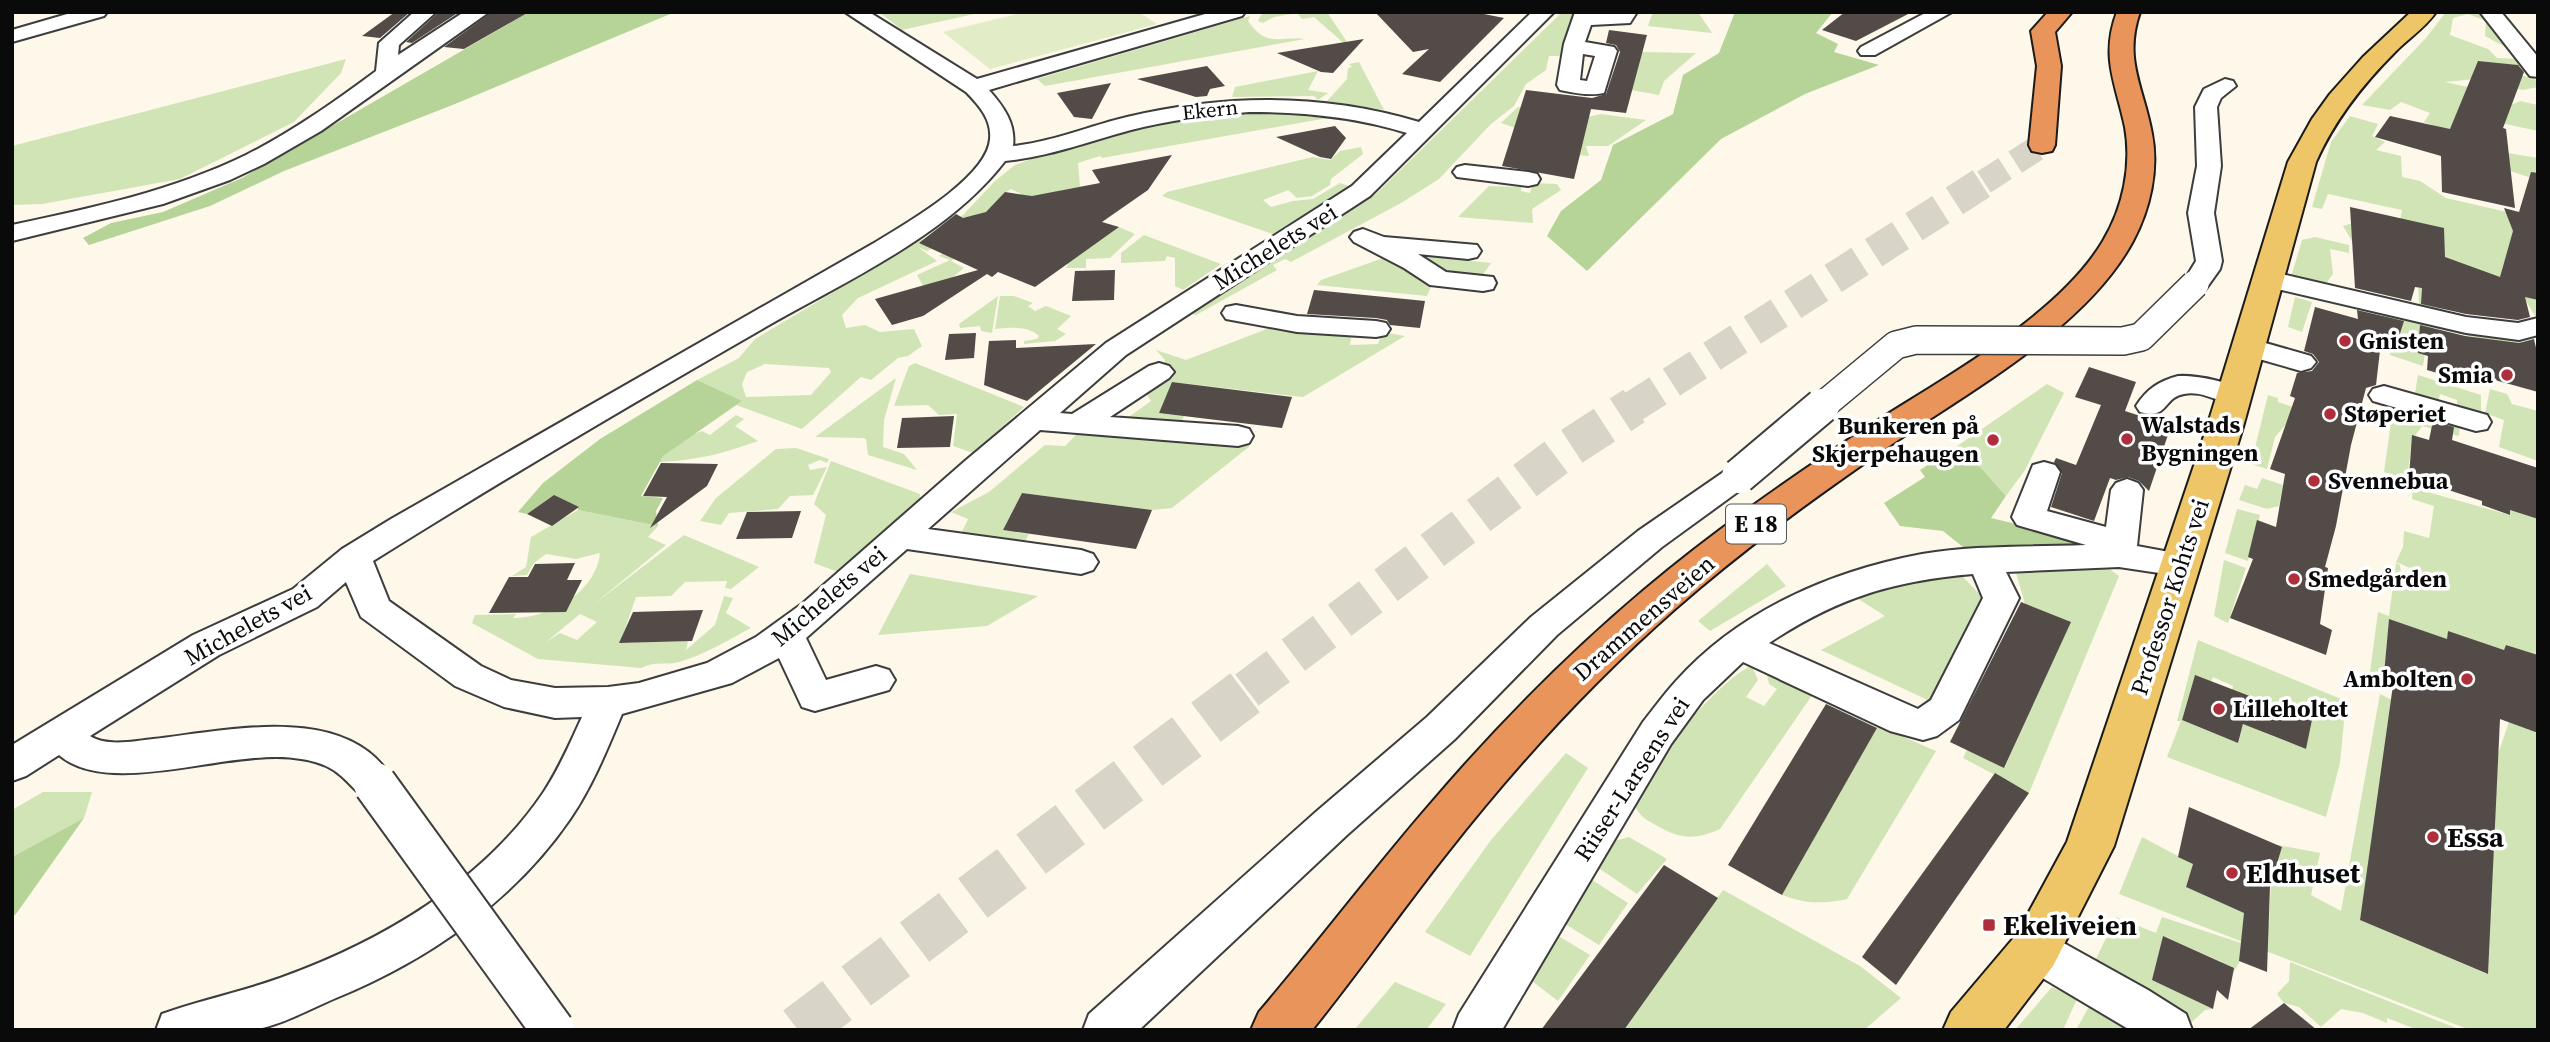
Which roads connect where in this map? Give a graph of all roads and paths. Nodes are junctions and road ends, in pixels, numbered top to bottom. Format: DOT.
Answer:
graph roads {
  1 [pos="75,12"];
  2 [pos="97,12"];
  3 [pos="426,12"];
  4 [pos="479,12"];
  5 [pos="855,12"];
  6 [pos="1235,12"];
  7 [pos="1544,12"];
  8 [pos="1627,12"];
  9 [pos="1942,12"];
  10 [pos="2061,12"];
  11 [pos="2129,12"];
  12 [pos="2425,12"];
  13 [pos="2490,12"];
  14 [pos="1584,16"];
  15 [pos="12,29"];
  16 [pos="12,36"];
  17 [pos="1574,47"];
  18 [pos="1868,51"];
  19 [pos="2538,71"];
  20 [pos="386,75"];
  21 [pos="2225,86"];
  22 [pos="974,87"];
  23 [pos="1423,131"];
  24 [pos="2042,145"];
  25 [pos="998,155"];
  26 [pos="1465,172"];
  27 [pos="1528,179"];
  28 [pos="12,233"];
  29 [pos="1468,251"];
  30 [pos="2269,279"];
  31 [pos="1483,283"];
  32 [pos="1236,313"];
  33 [pos="2538,326"];
  34 [pos="1376,329"];
  35 [pos="2248,347"];
  36 [pos="2301,362"];
  37 [pos="1159,372"];
  38 [pos="2384,395"];
  39 [pos="2234,396"];
  40 [pos="2151,406"];
  41 [pos="1033,420"];
  42 [pos="2476,422"];
  43 [pos="1079,424"];
  44 [pos="1238,436"];
  45 [pos="2044,472"];
  46 [pos="2127,490"];
  47 [pos="900,537"];
  48 [pos="2120,549"];
  49 [pos="355,557"];
  50 [pos="1983,561"];
  51 [pos="1081,562"];
  52 [pos="2179,564"];
  53 [pos="787,635"];
  54 [pos="1738,645"];
  55 [pos="876,680"];
  56 [pos="608,702"];
  57 [pos="63,734"];
  58 [pos="12,765"];
  59 [pos="2035,950"];
  60 [pos="179,1030"];
  61 [pos="553,1030"];
  62 [pos="1106,1030"];
  63 [pos="1278,1030"];
  64 [pos="1476,1030"];
  65 [pos="1970,1030"];
  66 [pos="2169,1030"];
  1 -- 15 [label="street"];
  2 -- 16 [label="street"];
  3 -- 20 [label="street"];
  4 -- 20 [label="street"];
  5 -- 22 [label="street"];
  6 -- 22 [label="street"];
  7 -- 23 [label="street, Michelets vei"];
  8 -- 14 [label="street"];
  9 -- 18 [label="street"];
  10 -- 24 [label="highway"];
  11 -- 63 [label="highway, Drammensveien / E 18"];
  12 -- 30 [label="main road, Professor Kohts vei"];
  13 -- 19 [label="street"];
  14 -- 17 [label="street"];
  20 -- 28 [label="street"];
  21 -- 62 [label="street, bridge"];
  22 -- 25 [label="street"];
  23 -- 25 [label="street, Ekern"];
  23 -- 41 [label="street, Michelets vei"];
  25 -- 49 [label="street"];
  26 -- 27 [label="street"];
  29 -- 31 [label="street"];
  30 -- 33 [label="street"];
  30 -- 35 [label="main road, Professor Kohts vei"];
  32 -- 34 [label="street"];
  35 -- 36 [label="street"];
  35 -- 39 [label="main road, Professor Kohts vei"];
  37 -- 43 [label="street"];
  38 -- 42 [label="street"];
  39 -- 40 [label="street"];
  39 -- 52 [label="main road, Professor Kohts vei"];
  41 -- 43 [label="street"];
  41 -- 47 [label="street, Michelets vei"];
  43 -- 44 [label="street"];
  45 -- 48 [label="street"];
  46 -- 48 [label="street"];
  47 -- 51 [label="street"];
  47 -- 53 [label="street, Michelets vei"];
  48 -- 50 [label="street, Riiser-Larsens vei"];
  48 -- 52 [label="street, Riiser-Larsens vei"];
  49 -- 56 [label="street, Michelets vei"];
  49 -- 57 [label="street, Michelets vei"];
  50 -- 54 [label="street, Riiser-Larsens vei"];
  50 -- 54 [label="street"];
  52 -- 59 [label="main road, Professor Kohts vei"];
  53 -- 55 [label="street"];
  53 -- 56 [label="street, Michelets vei"];
  54 -- 64 [label="street, Riiser-Larsens vei"];
  56 -- 60 [label="street"];
  57 -- 58 [label="street, Michelets vei"];
  57 -- 61 [label="street, bridge"];
  59 -- 65 [label="main road, Professor Kohts vei"];
  59 -- 66 [label="street"];
}
